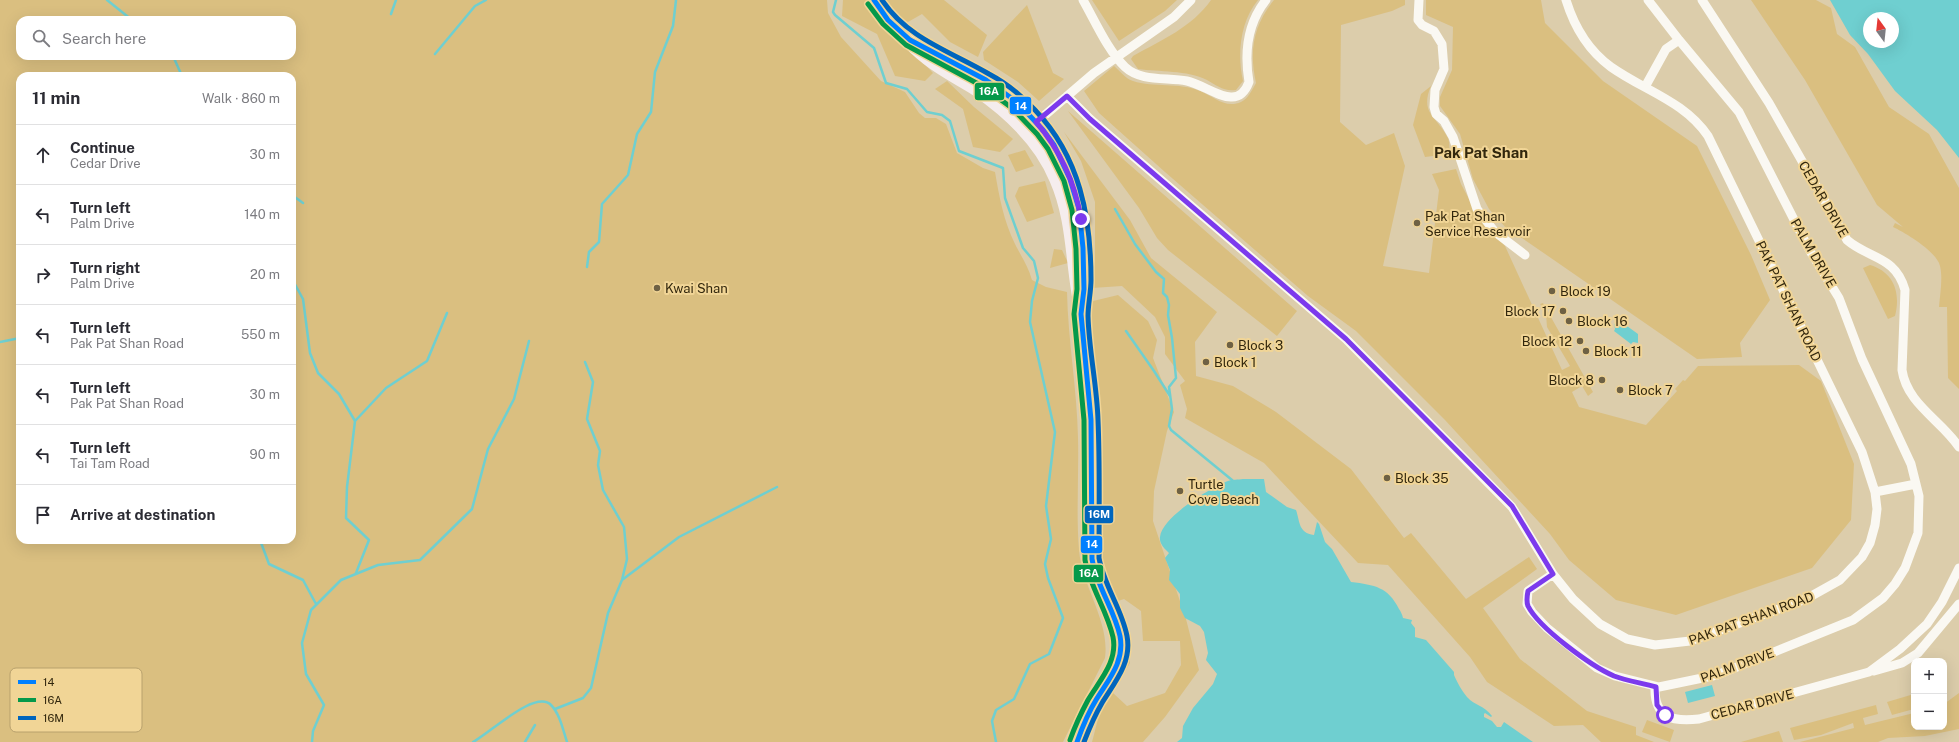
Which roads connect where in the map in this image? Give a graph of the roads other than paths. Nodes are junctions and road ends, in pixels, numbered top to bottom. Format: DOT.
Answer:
graph roads {
  1 [pos="874,0"];
  2 [pos="1083,0"];
  3 [pos="1191,0"];
  4 [pos="1266,0"];
  5 [pos="1419,0"];
  6 [pos="1566,0"];
  7 [pos="1648,0"];
  8 [pos="1702,0"];
  9 [pos="890,23"];
  10 [pos="1679,40"];
  11 [pos="1116,58"];
  12 [pos="1646,87"];
  13 [pos="1067,96"];
  14 [pos="1036,122"];
  15 [pos="1024,133"];
  16 [pos="1525,255"];
  17 [pos="1081,314"];
  18 [pos="1959,447"];
  19 [pos="1916,484"];
  20 [pos="1875,492"];
  21 [pos="1959,568"];
  22 [pos="1553,574"];
  23 [pos="1959,604"];
  24 [pos="1869,672"];
  25 [pos="1656,687"];
  26 [pos="1077,742"];
  1 -- 9 [label="main road"];
  2 -- 11 [label="street"];
  3 -- 11 [label="street"];
  4 -- 11 [label="street"];
  5 -- 16 [label="street"];
  6 -- 12 [label="street, PAK PAT SHAN ROAD"];
  7 -- 10 [label="street, PALM DRIVE"];
  8 -- 18 [label="street, CEDAR DRIVE"];
  9 -- 14 [label="main road"];
  9 -- 15 [label="main road"];
  10 -- 12 [label="street"];
  10 -- 19 [label="street, PALM DRIVE"];
  11 -- 13 [label="street"];
  12 -- 20 [label="street, PAK PAT SHAN ROAD"];
  13 -- 14 [label="street"];
  13 -- 22 [label="street, PAK PAT SHAN ROAD"];
  14 -- 15 [label="street"];
  14 -- 17 [label="main road"];
  15 -- 17 [label="main road"];
  17 -- 26 [label="main road"];
  19 -- 20 [label="street"];
  19 -- 25 [label="street, PALM DRIVE"];
  20 -- 22 [label="street, PAK PAT SHAN ROAD"];
  21 -- 24 [label="street, CEDAR DRIVE"];
  22 -- 25 [label="street, PALM DRIVE"];
  23 -- 24 [label="street, CEDAR DRIVE"];
  24 -- 25 [label="street, CEDAR DRIVE"];
}
